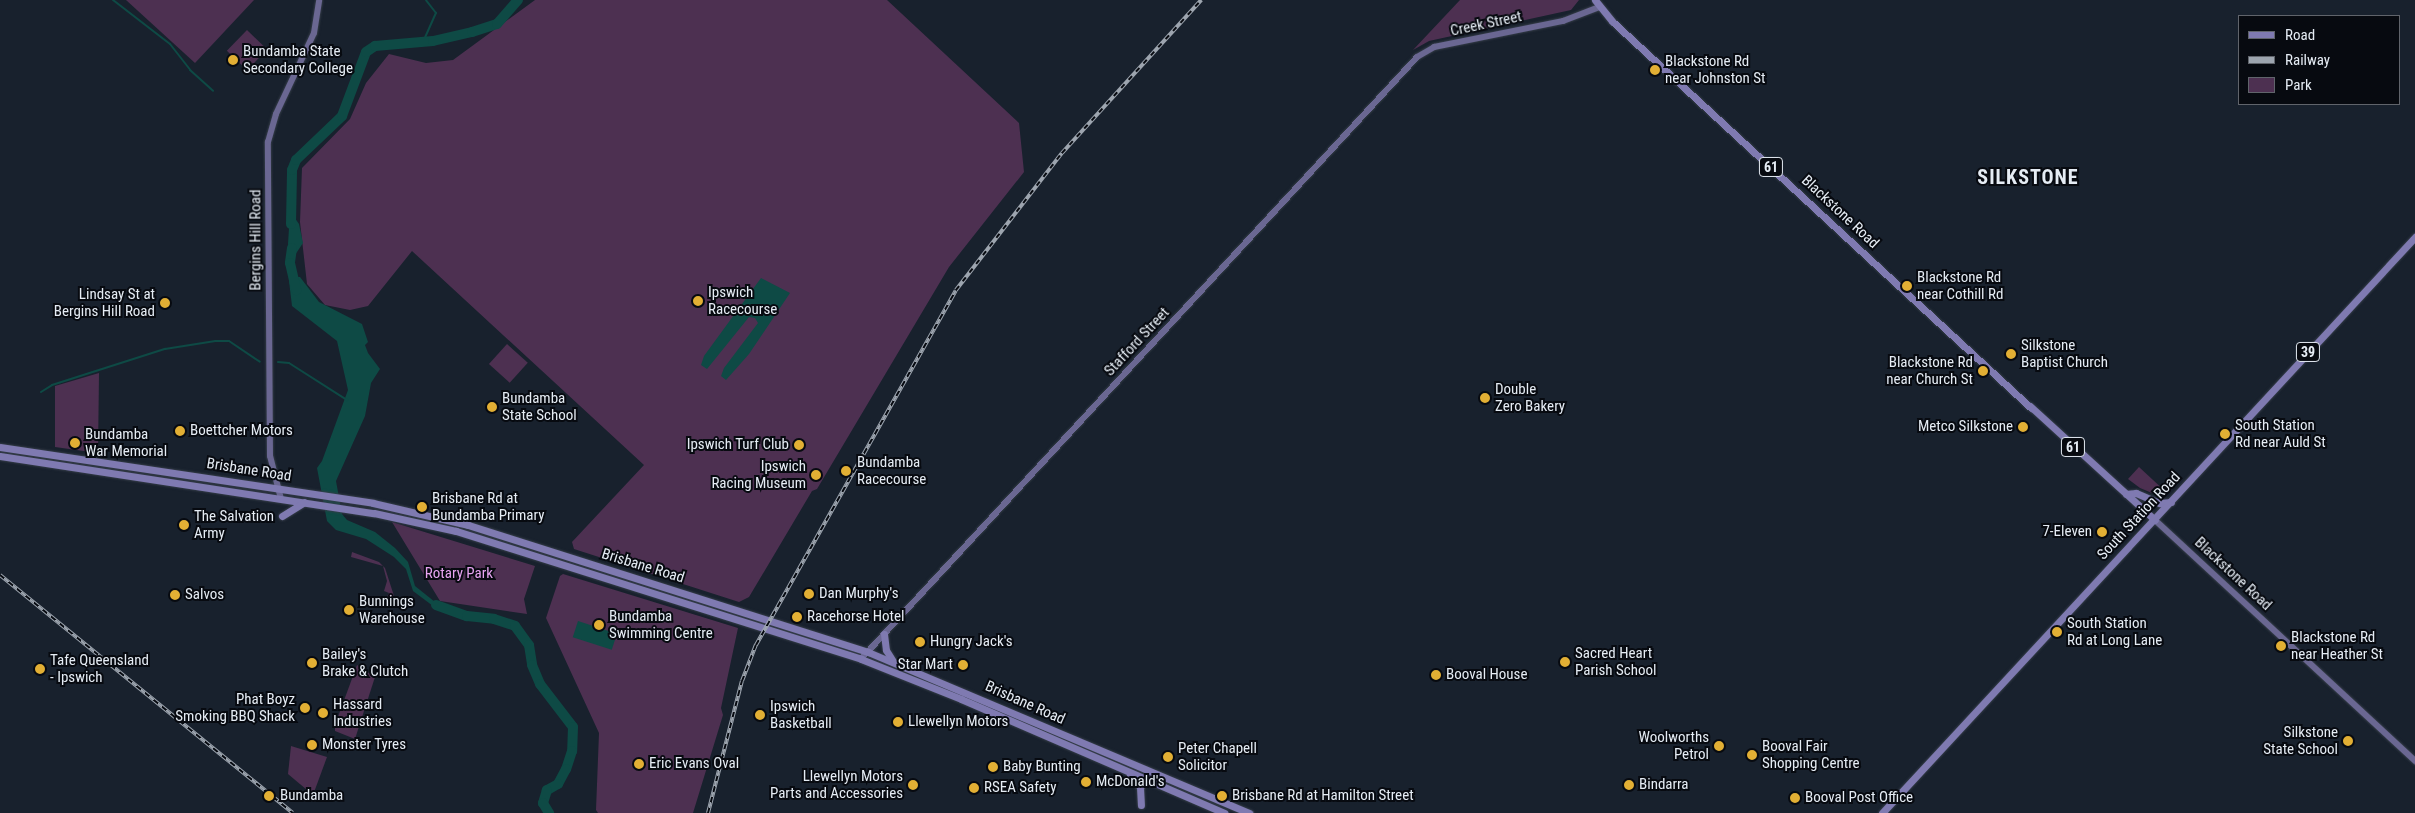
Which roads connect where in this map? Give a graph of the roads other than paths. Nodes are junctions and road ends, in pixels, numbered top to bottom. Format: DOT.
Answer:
graph roads {
  1 [pos="320,0"];
  2 [pos="1595,0"];
  3 [pos="1600,8"];
  4 [pos="1434,47"];
  5 [pos="2415,236"];
  6 [pos="0,447"];
  7 [pos="0,456"];
  8 [pos="278,489"];
  9 [pos="2126,494"];
  10 [pos="281,499"];
  11 [pos="304,502"];
  12 [pos="2172,502"];
  13 [pos="282,516"];
  14 [pos="2155,520"];
  15 [pos="884,634"];
  16 [pos="868,652"];
  17 [pos="861,659"];
  18 [pos="893,662"];
  19 [pos="2415,761"];
  20 [pos="1127,772"];
  21 [pos="1141,805"];
  22 [pos="1224,813"];
  23 [pos="1249,813"];
  24 [pos="1882,813"];
  1 -- 8 [label="main road, Bergins Hill Road"];
  2 -- 3 [label="main road, 61"];
  3 -- 4 [label="main road, Creek Street"];
  3 -- 9 [label="main road, Blackstone Road / 61"];
  4 -- 15 [label="main road, Stafford Street"];
  5 -- 12 [label="main road, South Station Road / 39"];
  6 -- 8 [label="main road, Brisbane Road"];
  7 -- 10 [label="main road, Brisbane Road"];
  8 -- 10 [label="main road, Bergins Hill Road"];
  8 -- 16 [label="main road, Brisbane Road"];
  9 -- 12 [label="main road"];
  9 -- 14 [label="main road, Blackstone Road / 61"];
  10 -- 11 [label="main road, Brisbane Road"];
  11 -- 13 [label="main road"];
  11 -- 17 [label="main road, Brisbane Road"];
  12 -- 14 [label="main road, South Station Road / 39"];
  14 -- 19 [label="main road, Blackstone Road"];
  14 -- 24 [label="main road, South Station Road / 39"];
  15 -- 16 [label="main road, Stafford Street"];
  15 -- 18 [label="main road"];
  16 -- 17 [label="main road, Stafford Street"];
  16 -- 18 [label="main road, Brisbane Road"];
  17 -- 20 [label="main road, Brisbane Road"];
  18 -- 23 [label="main road, Brisbane Road"];
  20 -- 21 [label="main road"];
  20 -- 22 [label="main road, Brisbane Road"];
}
